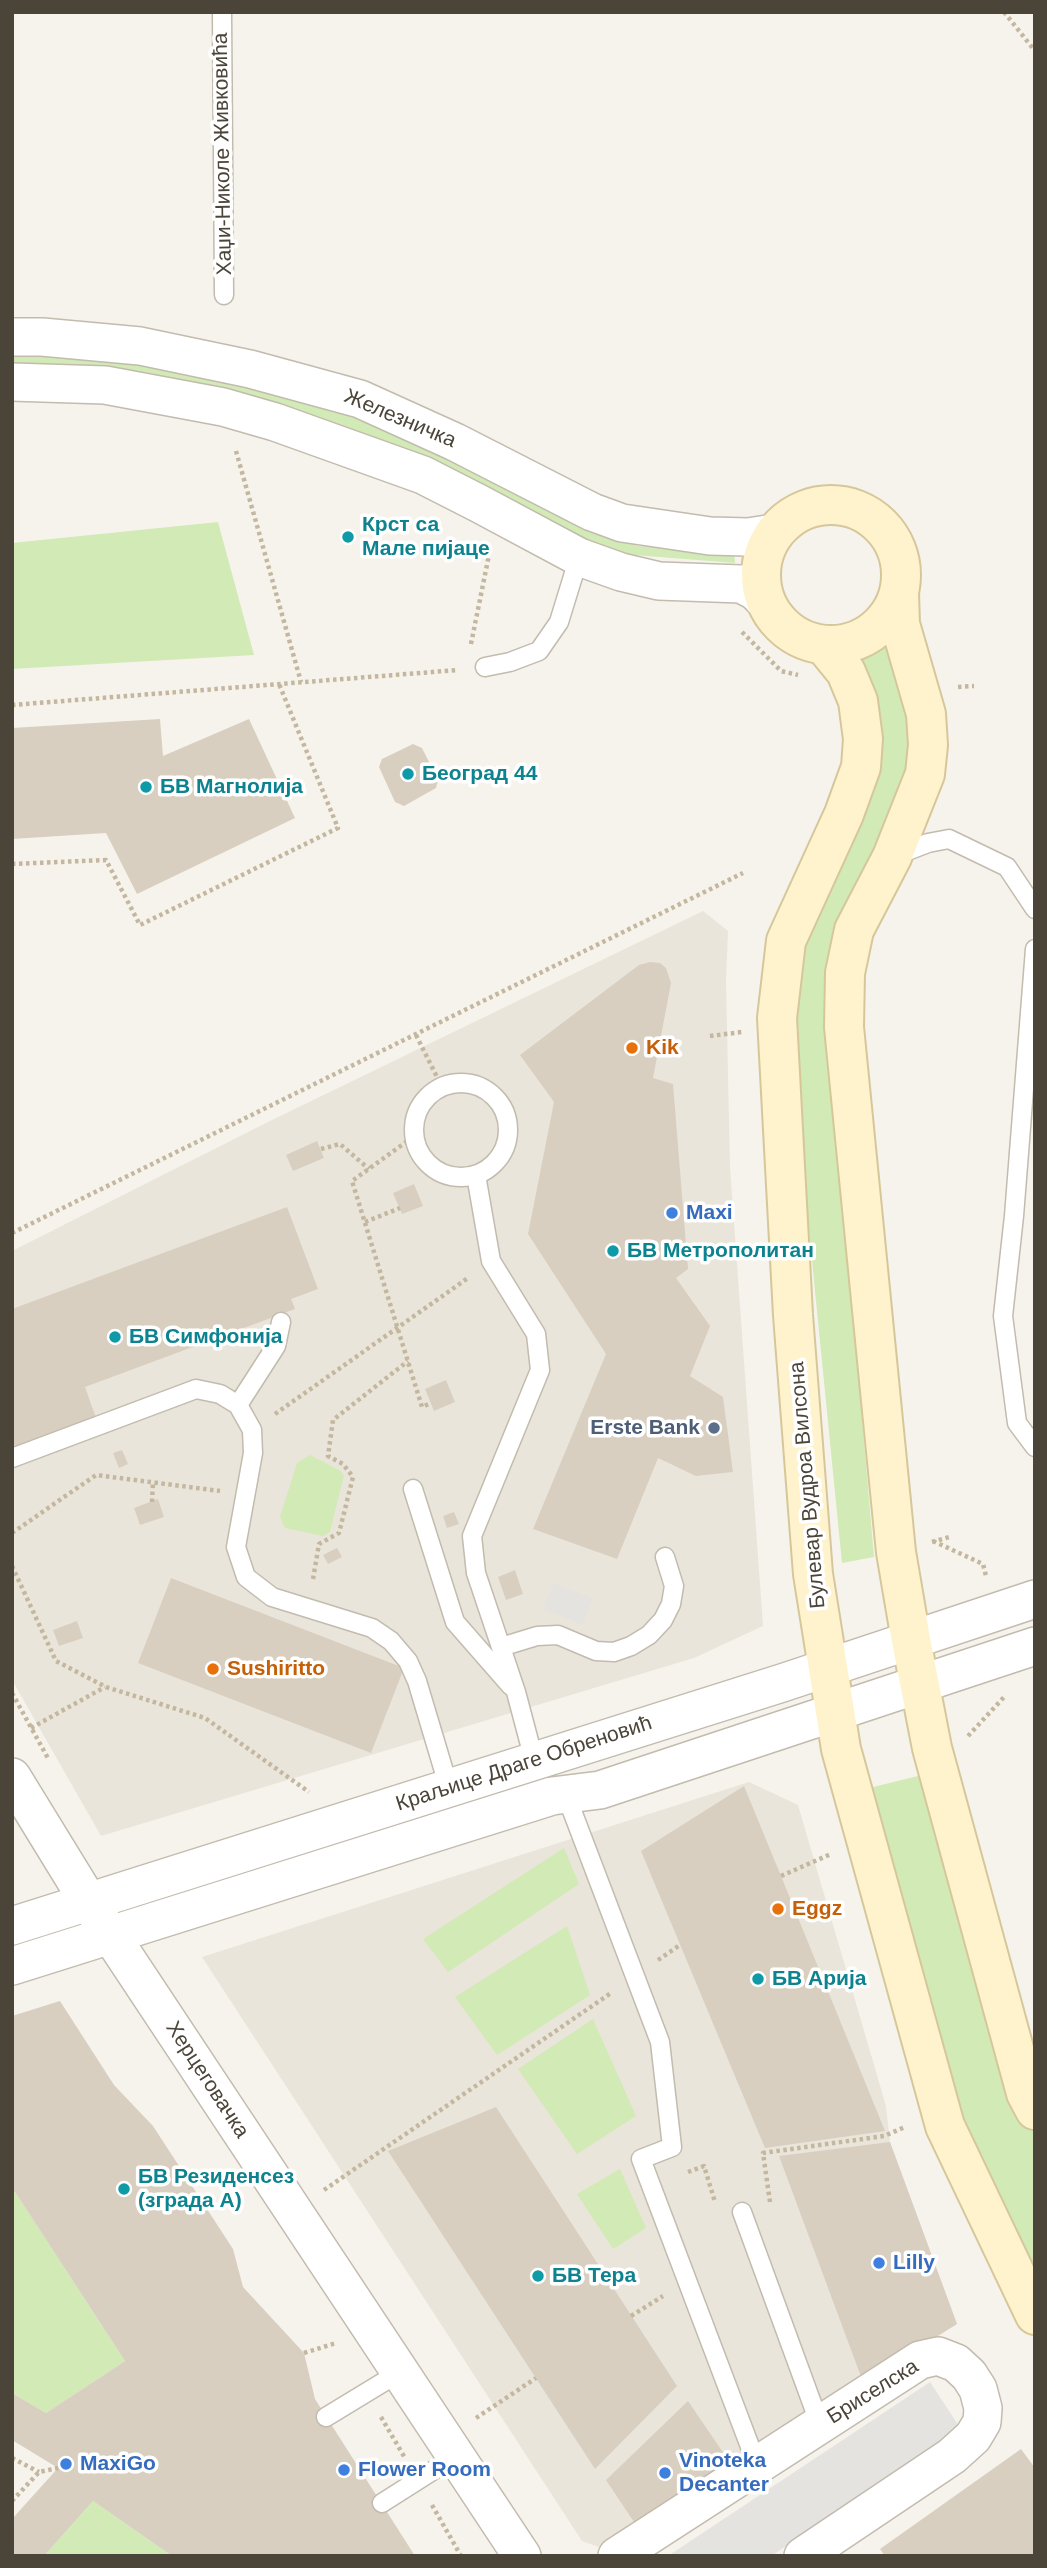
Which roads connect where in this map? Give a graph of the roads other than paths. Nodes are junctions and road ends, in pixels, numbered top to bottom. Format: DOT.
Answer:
graph roads {
  1 [pos="222,12"];
  2 [pos="224,295"];
  3 [pos="12,337"];
  4 [pos="12,382"];
  5 [pos="774,533"];
  6 [pos="579,557"];
  7 [pos="899,592"];
  8 [pos="764,600"];
  9 [pos="824,645"];
  10 [pos="485,667"];
  11 [pos="892,857"];
  12 [pos="1035,909"];
  13 [pos="1035,949"];
  14 [pos="1030,1070"];
  15 [pos="476,1175"];
  16 [pos="281,1322"];
  17 [pos="238,1405"];
  18 [pos="1035,1447"];
  19 [pos="12,1458"];
  20 [pos="413,1489"];
  21 [pos="665,1557"];
  22 [pos="1035,1599"];
  23 [pos="911,1640"];
  24 [pos="1035,1646"];
  25 [pos="501,1647"];
  26 [pos="827,1667"];
  27 [pos="920,1684"];
  28 [pos="516,1692"];
  29 [pos="834,1713"];
  30 [pos="534,1760"];
  31 [pos="12,1777"];
  32 [pos="449,1788"];
  33 [pos="566,1795"];
  34 [pos="90,1903"];
  35 [pos="12,1926"];
  36 [pos="111,1935"];
  37 [pos="12,1966"];
  38 [pos="1035,2110"];
  39 [pos="742,2212"];
  40 [pos="1035,2315"];
  41 [pos="400,2372"];
  42 [pos="327,2417"];
  43 [pos="820,2425"];
  44 [pos="456,2456"];
  45 [pos="757,2465"];
  46 [pos="382,2503"];
  47 [pos="522,2556"];
  48 [pos="617,2556"];
  49 [pos="803,2556"];
  1 -- 2 [label="lane, Хаџи-Николе Живковића"];
  3 -- 5 [label="street, Железничка"];
  4 -- 6 [label="street, Железничка"];
  5 -- 7 [label="main road"];
  5 -- 8 [label="main road"];
  6 -- 8 [label="street, Железничка"];
  6 -- 10 [label="lane"];
  7 -- 9 [label="main road"];
  7 -- 11 [label="main road"];
  8 -- 9 [label="main road"];
  9 -- 26 [label="main road, Булевар Вудроа Вилсона"];
  11 -- 12 [label="lane"];
  11 -- 23 [label="main road"];
  13 -- 14 [label="lane"];
  14 -- 18 [label="lane"];
  15 -- 15 [label="lane"];
  15 -- 25 [label="lane"];
  16 -- 17 [label="lane"];
  17 -- 19 [label="lane"];
  17 -- 32 [label="lane"];
  20 -- 28 [label="lane"];
  21 -- 25 [label="lane"];
  22 -- 23 [label="street, Краљице Драге Обреновић"];
  23 -- 26 [label="street, Краљице Драге Обреновић"];
  23 -- 27 [label="main road"];
  24 -- 27 [label="street, Краљице Драге Обреновић"];
  25 -- 28 [label="lane"];
  26 -- 29 [label="main road, Булевар Вудроа Вилсона"];
  26 -- 30 [label="street, Краљице Драге Обреновић"];
  27 -- 29 [label="street, Краљице Драге Обреновић"];
  27 -- 38 [label="main road"];
  28 -- 30 [label="lane"];
  29 -- 33 [label="street, Краљице Драге Обреновић"];
  29 -- 40 [label="main road, Булевар Вудроа Вилсона"];
  30 -- 32 [label="street, Краљице Драге Обреновић"];
  31 -- 34 [label="street, Херцеговачка"];
  32 -- 34 [label="street, Краљице Драге Обреновић"];
  33 -- 36 [label="street, Краљице Драге Обреновић"];
  33 -- 45 [label="lane"];
  34 -- 35 [label="street, Краљице Драге Обреновић"];
  34 -- 36 [label="street, Херцеговачка"];
  36 -- 37 [label="street, Краљице Драге Обреновић"];
  36 -- 41 [label="street, Херцеговачка"];
  39 -- 43 [label="lane"];
  41 -- 42 [label="lane"];
  41 -- 44 [label="street, Херцеговачка"];
  43 -- 45 [label="street, Бриселска"];
  43 -- 49 [label="street, Бриселска"];
  44 -- 46 [label="lane"];
  44 -- 47 [label="street, Херцеговачка"];
  45 -- 48 [label="street, Бриселска"];
}
